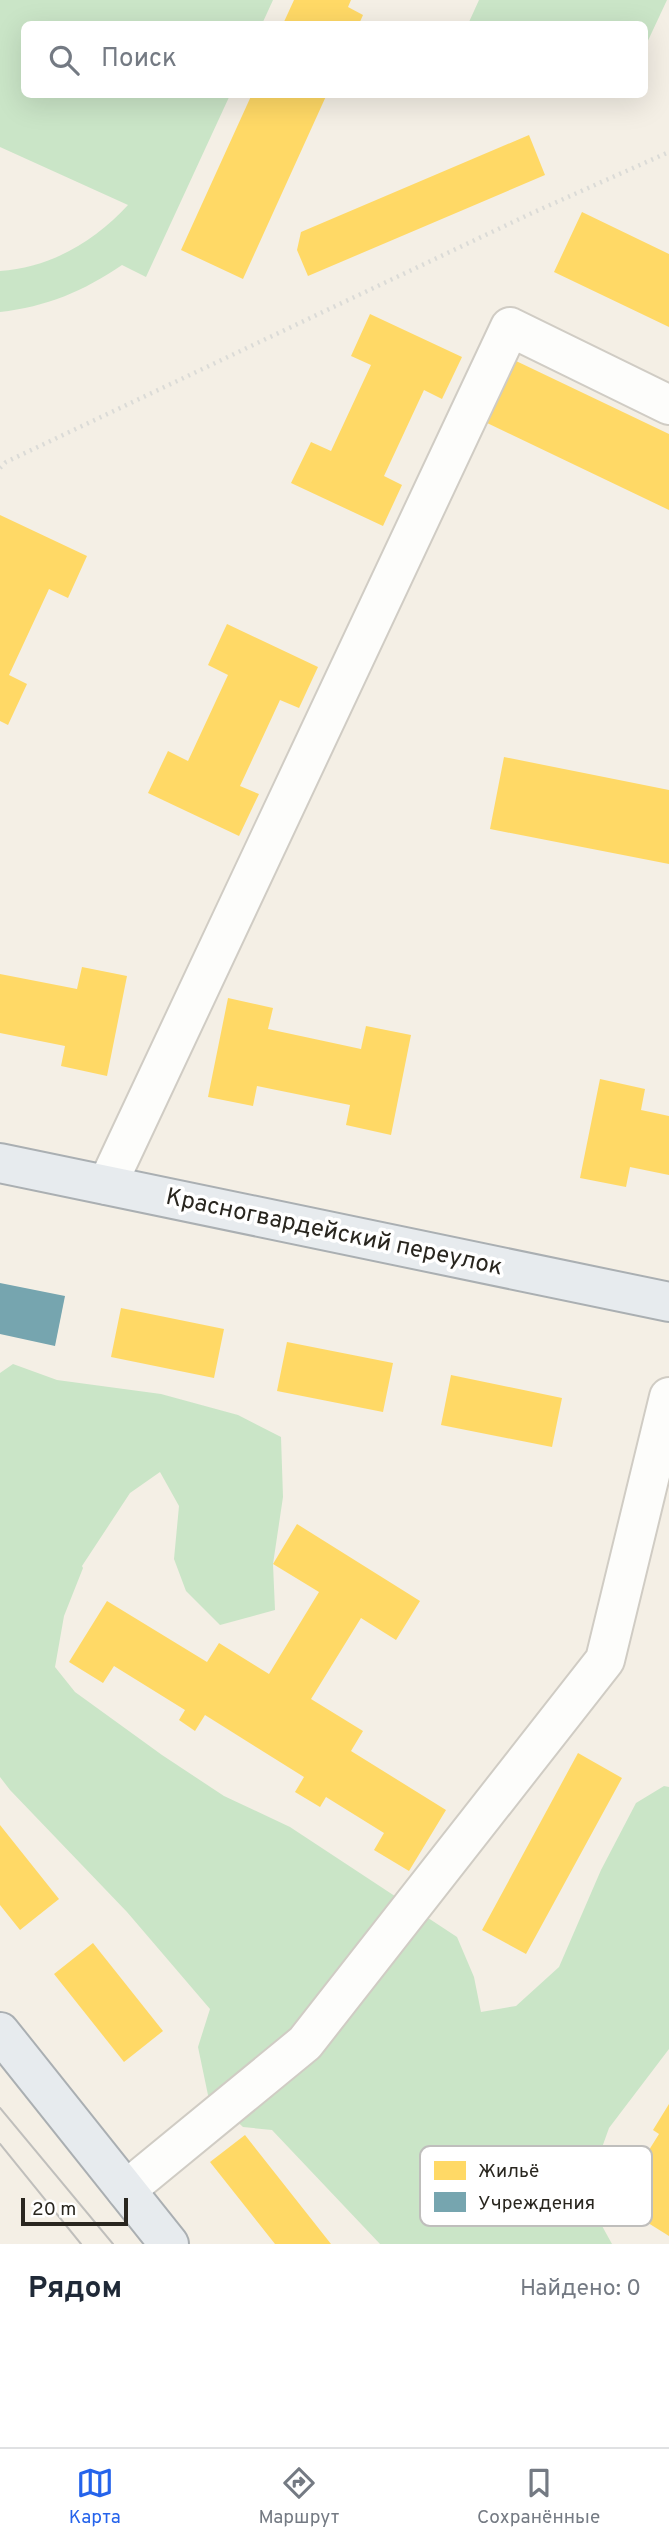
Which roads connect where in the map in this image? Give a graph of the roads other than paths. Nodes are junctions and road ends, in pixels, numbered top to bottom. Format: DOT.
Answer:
graph roads {
  1 [pos="669,405"];
  2 [pos="0,1163"];
  3 [pos="107,1185"];
  4 [pos="669,1302"];
  5 [pos="669,1398"];
  6 [pos="0,2032"];
  7 [pos="126,2190"];
  8 [pos="169,2244"];
  1 -- 3 [label="street"];
  2 -- 3 [label="main road, Красногвардейский переулок"];
  3 -- 4 [label="main road, Красногвардейский переулок"];
  5 -- 7 [label="street"];
  6 -- 7 [label="main road"];
  7 -- 8 [label="main road"];
}
